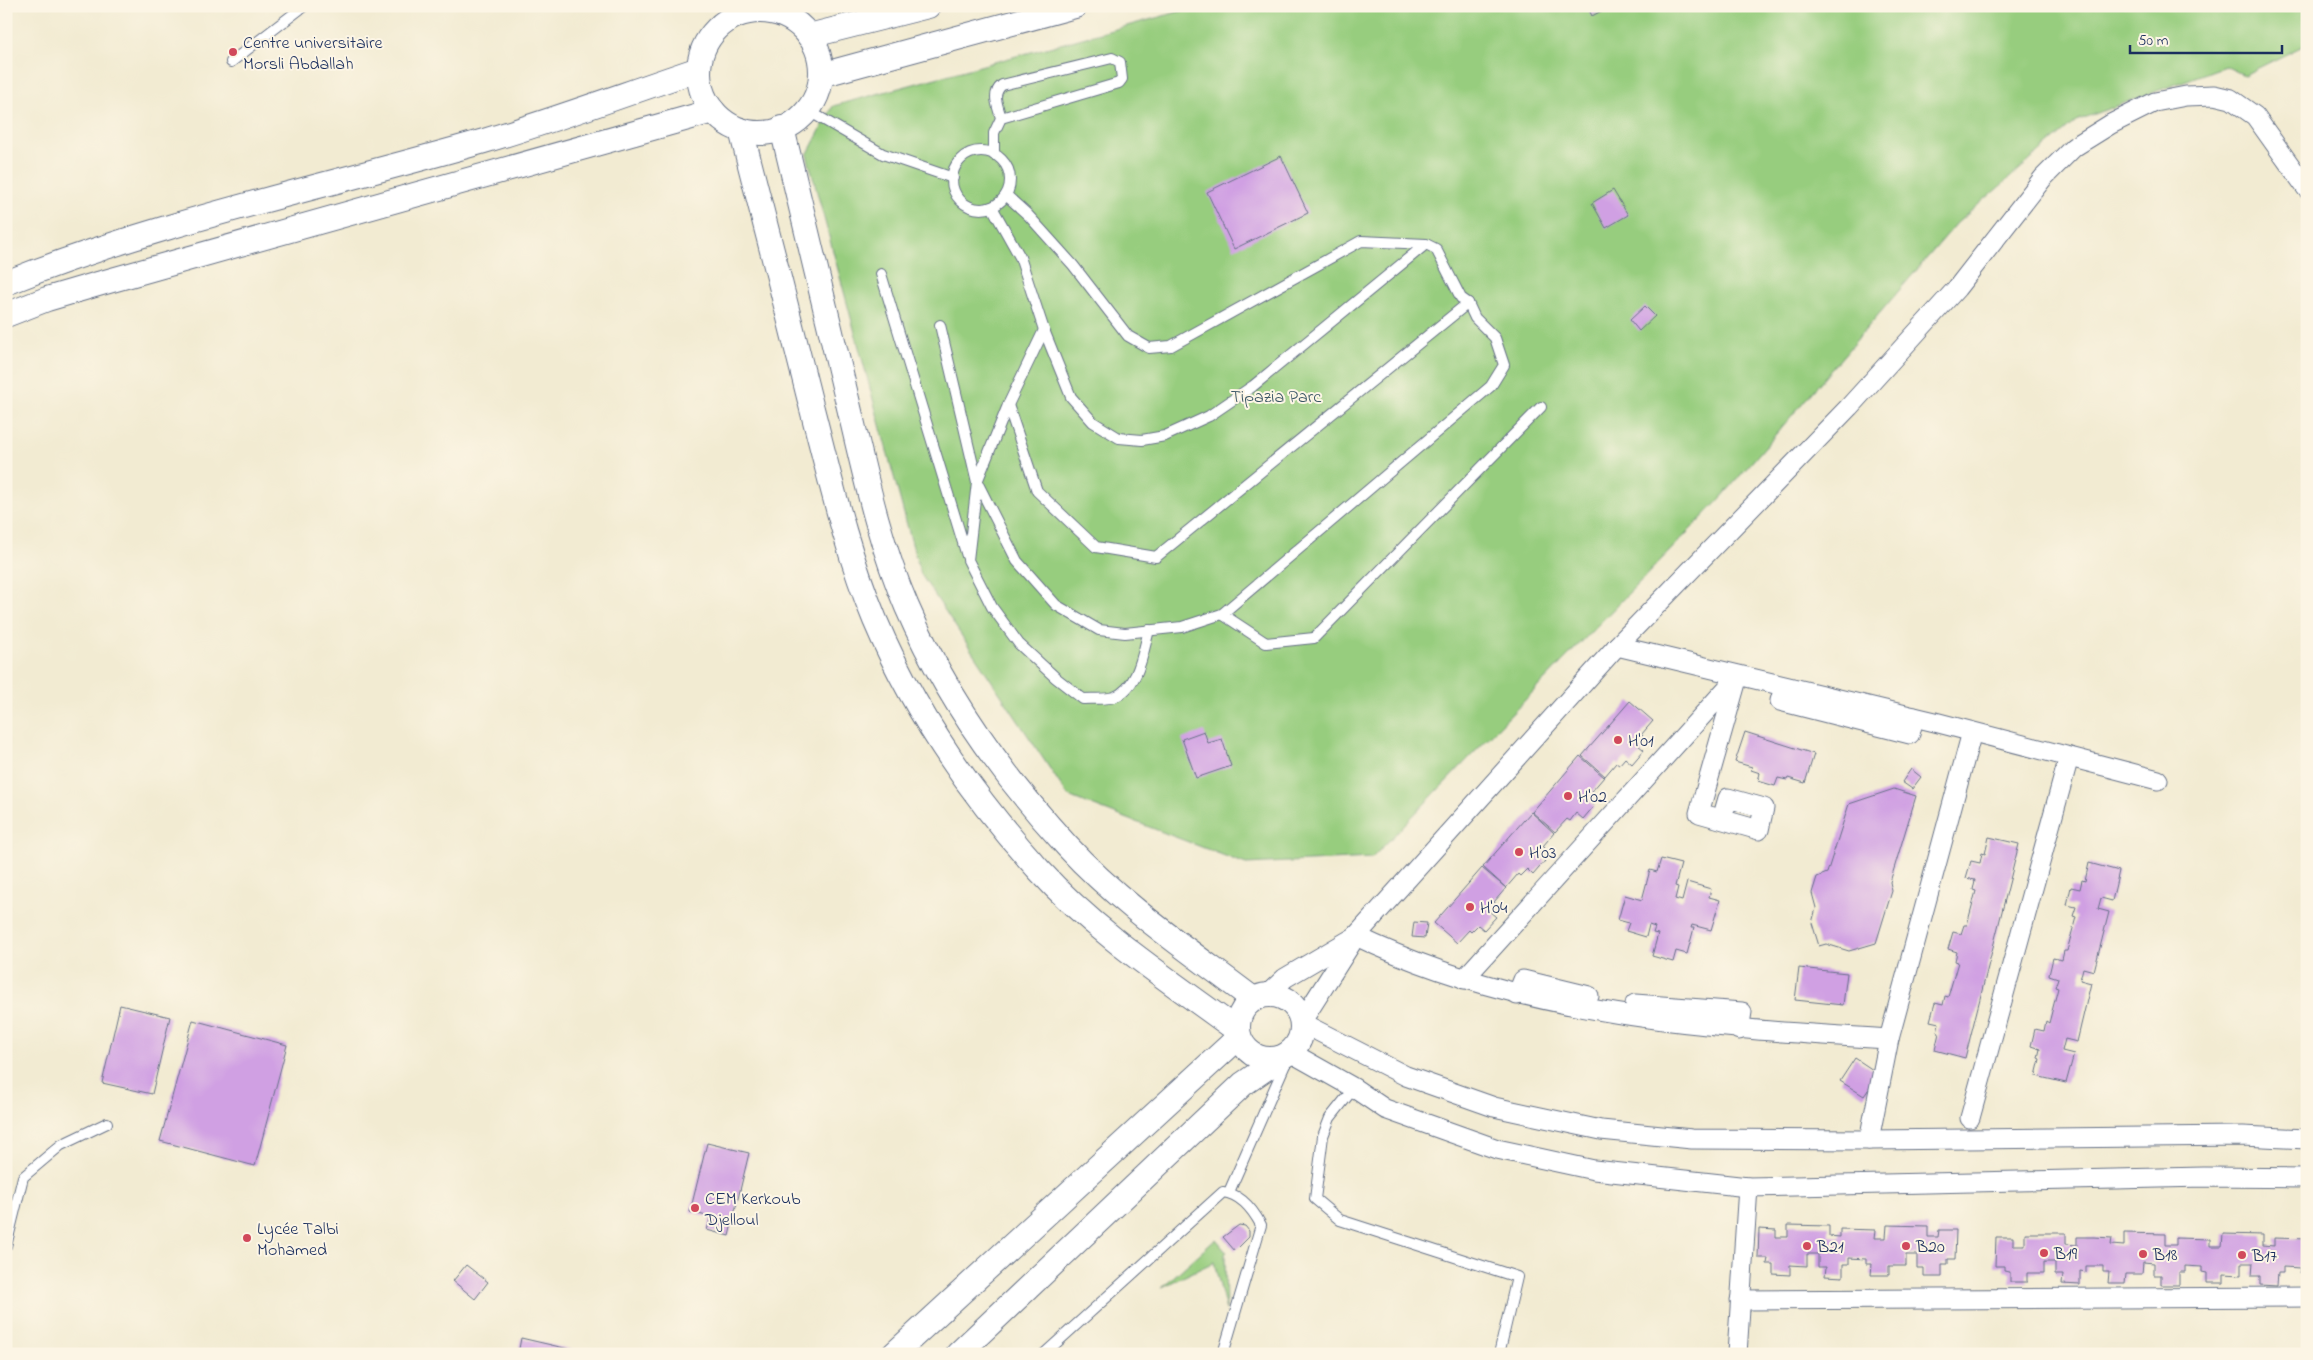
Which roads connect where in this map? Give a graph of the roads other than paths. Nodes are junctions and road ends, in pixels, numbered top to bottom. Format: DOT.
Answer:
graph roads {
  1 [pos="304,6"];
  2 [pos="928,6"];
  3 [pos="1075,6"];
  4 [pos="809,36"];
  5 [pos="231,62"];
  6 [pos="699,69"];
  7 [pos="820,75"];
  8 [pos="807,110"];
  9 [pos="713,111"];
  10 [pos="1000,118"];
  11 [pos="782,128"];
  12 [pos="741,130"];
  13 [pos="994,155"];
  14 [pos="953,178"];
  15 [pos="2307,188"];
  16 [pos="1006,195"];
  17 [pos="992,207"];
  18 [pos="1426,244"];
  19 [pos="881,274"];
  20 [pos="6,282"];
  21 [pos="1468,303"];
  22 [pos="6,315"];
  23 [pos="940,325"];
  24 [pos="1044,330"];
  25 [pos="1008,405"];
  26 [pos="1541,407"];
  27 [pos="977,482"];
  28 [pos="968,560"];
  29 [pos="1222,614"];
  30 [pos="1149,630"];
  31 [pos="1617,646"];
  32 [pos="1738,676"];
  33 [pos="1972,732"];
  34 [pos="2069,757"];
  35 [pos="2158,780"];
  36 [pos="1722,819"];
  37 [pos="1356,936"];
  38 [pos="1464,979"];
  39 [pos="1260,997"];
  40 [pos="1302,1022"];
  41 [pos="1238,1034"];
  42 [pos="1889,1039"];
  43 [pos="1286,1055"];
  44 [pos="1354,1088"];
  45 [pos="1970,1118"];
  46 [pos="107,1122"];
  47 [pos="2307,1139"];
  48 [pos="1869,1140"];
  49 [pos="2307,1178"];
  50 [pos="1748,1187"];
  51 [pos="1229,1192"];
  52 [pos="6,1246"];
  53 [pos="2307,1297"];
  54 [pos="1740,1300"];
  55 [pos="894,1354"];
  56 [pos="958,1354"];
  57 [pos="1044,1354"];
  58 [pos="1223,1354"];
  59 [pos="1499,1354"];
  60 [pos="1737,1354"];
  1 -- 5 [label="lane"];
  2 -- 4 [label="street"];
  3 -- 7 [label="street"];
  4 -- 6 [label="street"];
  4 -- 7 [label="street"];
  6 -- 9 [label="street"];
  6 -- 20 [label="street"];
  7 -- 8 [label="street"];
  8 -- 11 [label="street"];
  8 -- 14 [label="lane"];
  9 -- 12 [label="street"];
  9 -- 22 [label="street"];
  10 -- 10 [label="lane"];
  10 -- 13 [label="lane"];
  11 -- 12 [label="street"];
  11 -- 39 [label="street"];
  12 -- 41 [label="street"];
  13 -- 14 [label="lane"];
  13 -- 16 [label="lane"];
  14 -- 17 [label="lane"];
  15 -- 31 [label="street"];
  16 -- 17 [label="lane"];
  16 -- 18 [label="lane"];
  17 -- 24 [label="lane"];
  18 -- 21 [label="lane"];
  18 -- 24 [label="lane"];
  19 -- 28 [label="lane"];
  21 -- 25 [label="lane"];
  21 -- 29 [label="lane"];
  23 -- 27 [label="lane"];
  24 -- 25 [label="lane"];
  25 -- 27 [label="lane"];
  26 -- 29 [label="lane"];
  27 -- 28 [label="lane"];
  27 -- 30 [label="lane"];
  28 -- 30 [label="lane"];
  29 -- 30 [label="lane"];
  31 -- 32 [label="street"];
  31 -- 37 [label="street"];
  32 -- 33 [label="street"];
  32 -- 36 [label="street"];
  32 -- 38 [label="street"];
  33 -- 34 [label="street"];
  33 -- 42 [label="street"];
  34 -- 35 [label="street"];
  34 -- 45 [label="street"];
  37 -- 38 [label="street"];
  37 -- 39 [label="street"];
  37 -- 40 [label="street"];
  38 -- 42 [label="street"];
  39 -- 40 [label="street"];
  39 -- 41 [label="street"];
  40 -- 43 [label="street"];
  40 -- 48 [label="street"];
  41 -- 43 [label="street"];
  41 -- 55 [label="street"];
  42 -- 48 [label="street"];
  43 -- 44 [label="street"];
  43 -- 51 [label="lane"];
  43 -- 56 [label="street"];
  44 -- 50 [label="street"];
  44 -- 59 [label="lane"];
  46 -- 52 [label="lane"];
  47 -- 48 [label="street"];
  49 -- 50 [label="street"];
  50 -- 54 [label="street"];
  51 -- 57 [label="lane"];
  51 -- 58 [label="lane"];
  53 -- 54 [label="street"];
  54 -- 60 [label="street"];
}
